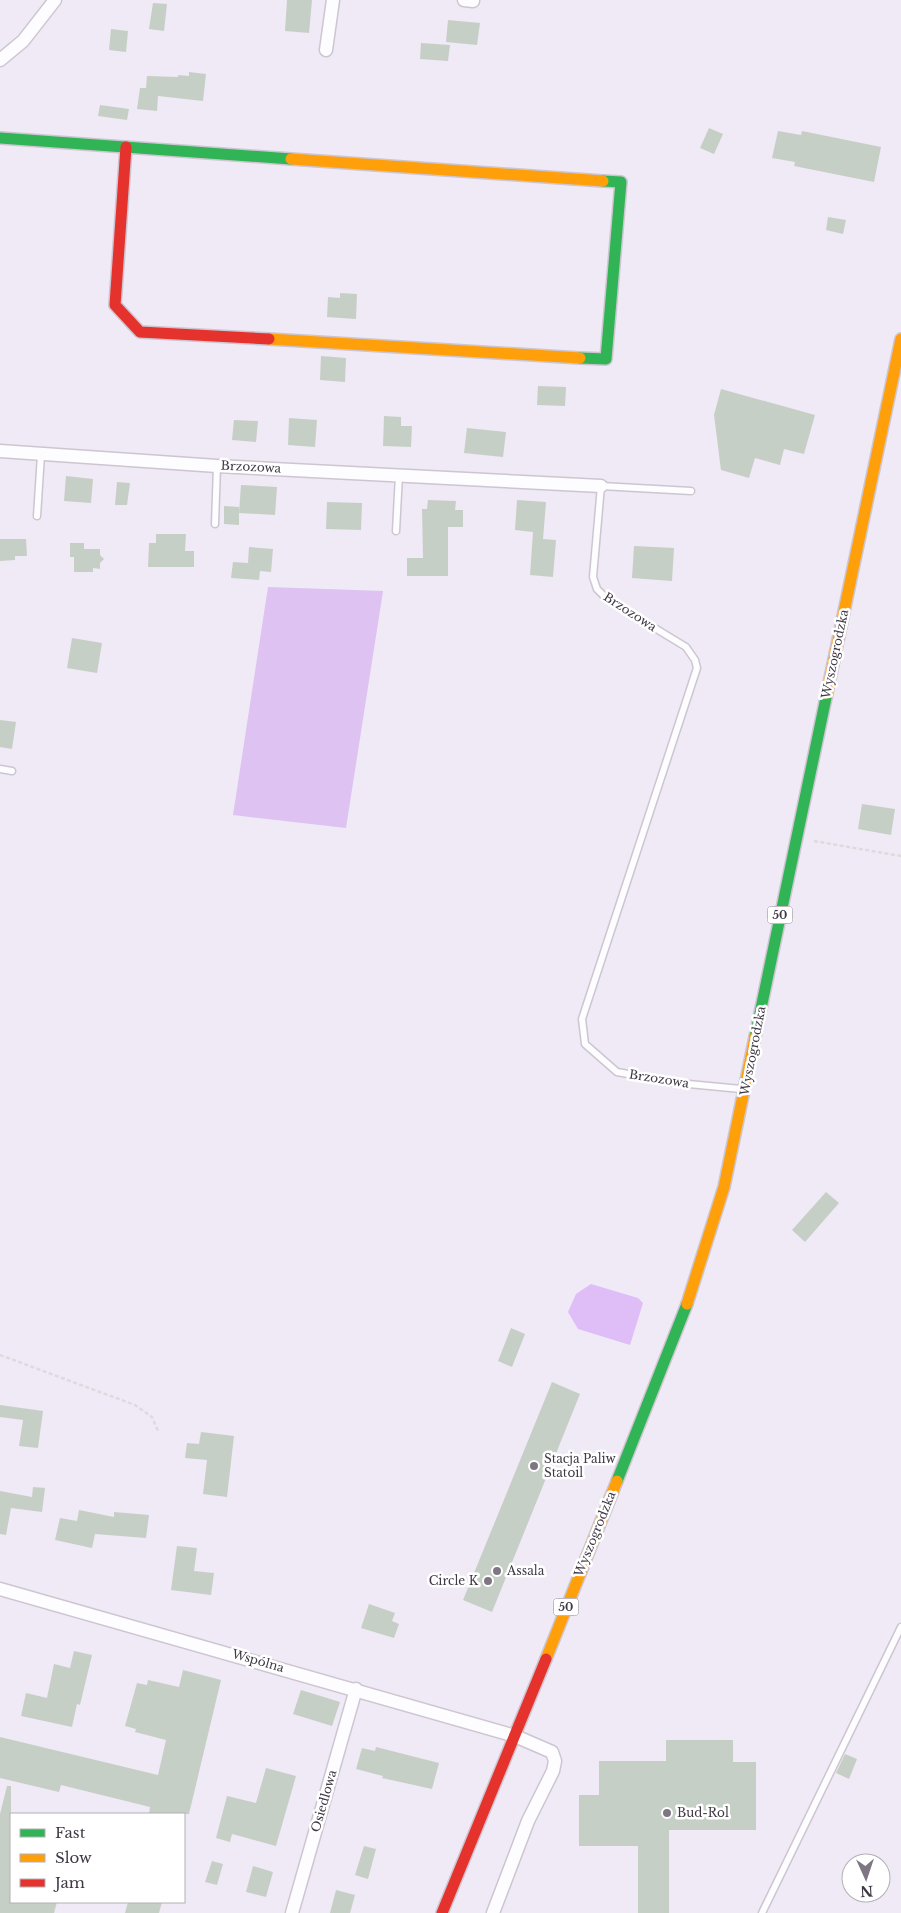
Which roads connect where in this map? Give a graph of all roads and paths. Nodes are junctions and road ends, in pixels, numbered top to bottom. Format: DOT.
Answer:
graph roads {
  1 [pos="55,0"];
  2 [pos="333,0"];
  3 [pos="326,50"];
  4 [pos="0,60"];
  5 [pos="0,138"];
  6 [pos="126,147"];
  7 [pos="901,339"];
  8 [pos="0,451"];
  9 [pos="41,454"];
  10 [pos="218,466"];
  11 [pos="399,475"];
  12 [pos="601,486"];
  13 [pos="691,491"];
  14 [pos="37,516"];
  15 [pos="215,524"];
  16 [pos="396,531"];
  17 [pos="0,769"];
  18 [pos="12,771"];
  19 [pos="796,838"];
  20 [pos="901,856"];
  21 [pos="746,1089"];
  22 [pos="0,1355"];
  23 [pos="158,1431"];
  24 [pos="0,1589"];
  25 [pos="901,1627"];
  26 [pos="356,1689"];
  27 [pos="515,1736"];
  28 [pos="292,1913"];
  29 [pos="442,1913"];
  30 [pos="493,1913"];
  31 [pos="762,1913"];
  1 -- 4 [label="street"];
  2 -- 3 [label="street"];
  5 -- 6 [label="main road"];
  6 -- 6 [label="main road"];
  7 -- 19 [label="main road, Wyszogrodzka / 50"];
  8 -- 9 [label="street, Brzozowa"];
  9 -- 10 [label="street, Brzozowa"];
  9 -- 14 [label="lane"];
  10 -- 11 [label="street, Brzozowa"];
  10 -- 15 [label="lane"];
  11 -- 12 [label="street, Brzozowa"];
  11 -- 16 [label="lane"];
  12 -- 13 [label="lane"];
  12 -- 21 [label="lane, Brzozowa"];
  17 -- 18 [label="lane"];
  19 -- 20 [label="path"];
  19 -- 21 [label="main road, Wyszogrodzka / 50"];
  21 -- 27 [label="main road, Wyszogrodzka / 50"];
  22 -- 23 [label="path"];
  24 -- 26 [label="street, Wspólna"];
  25 -- 31 [label="lane"];
  26 -- 27 [label="street, Wspólna"];
  26 -- 28 [label="street, Osiedlowa"];
  27 -- 29 [label="main road, Wyszogrodzka / 50"];
  27 -- 30 [label="street"];
}
